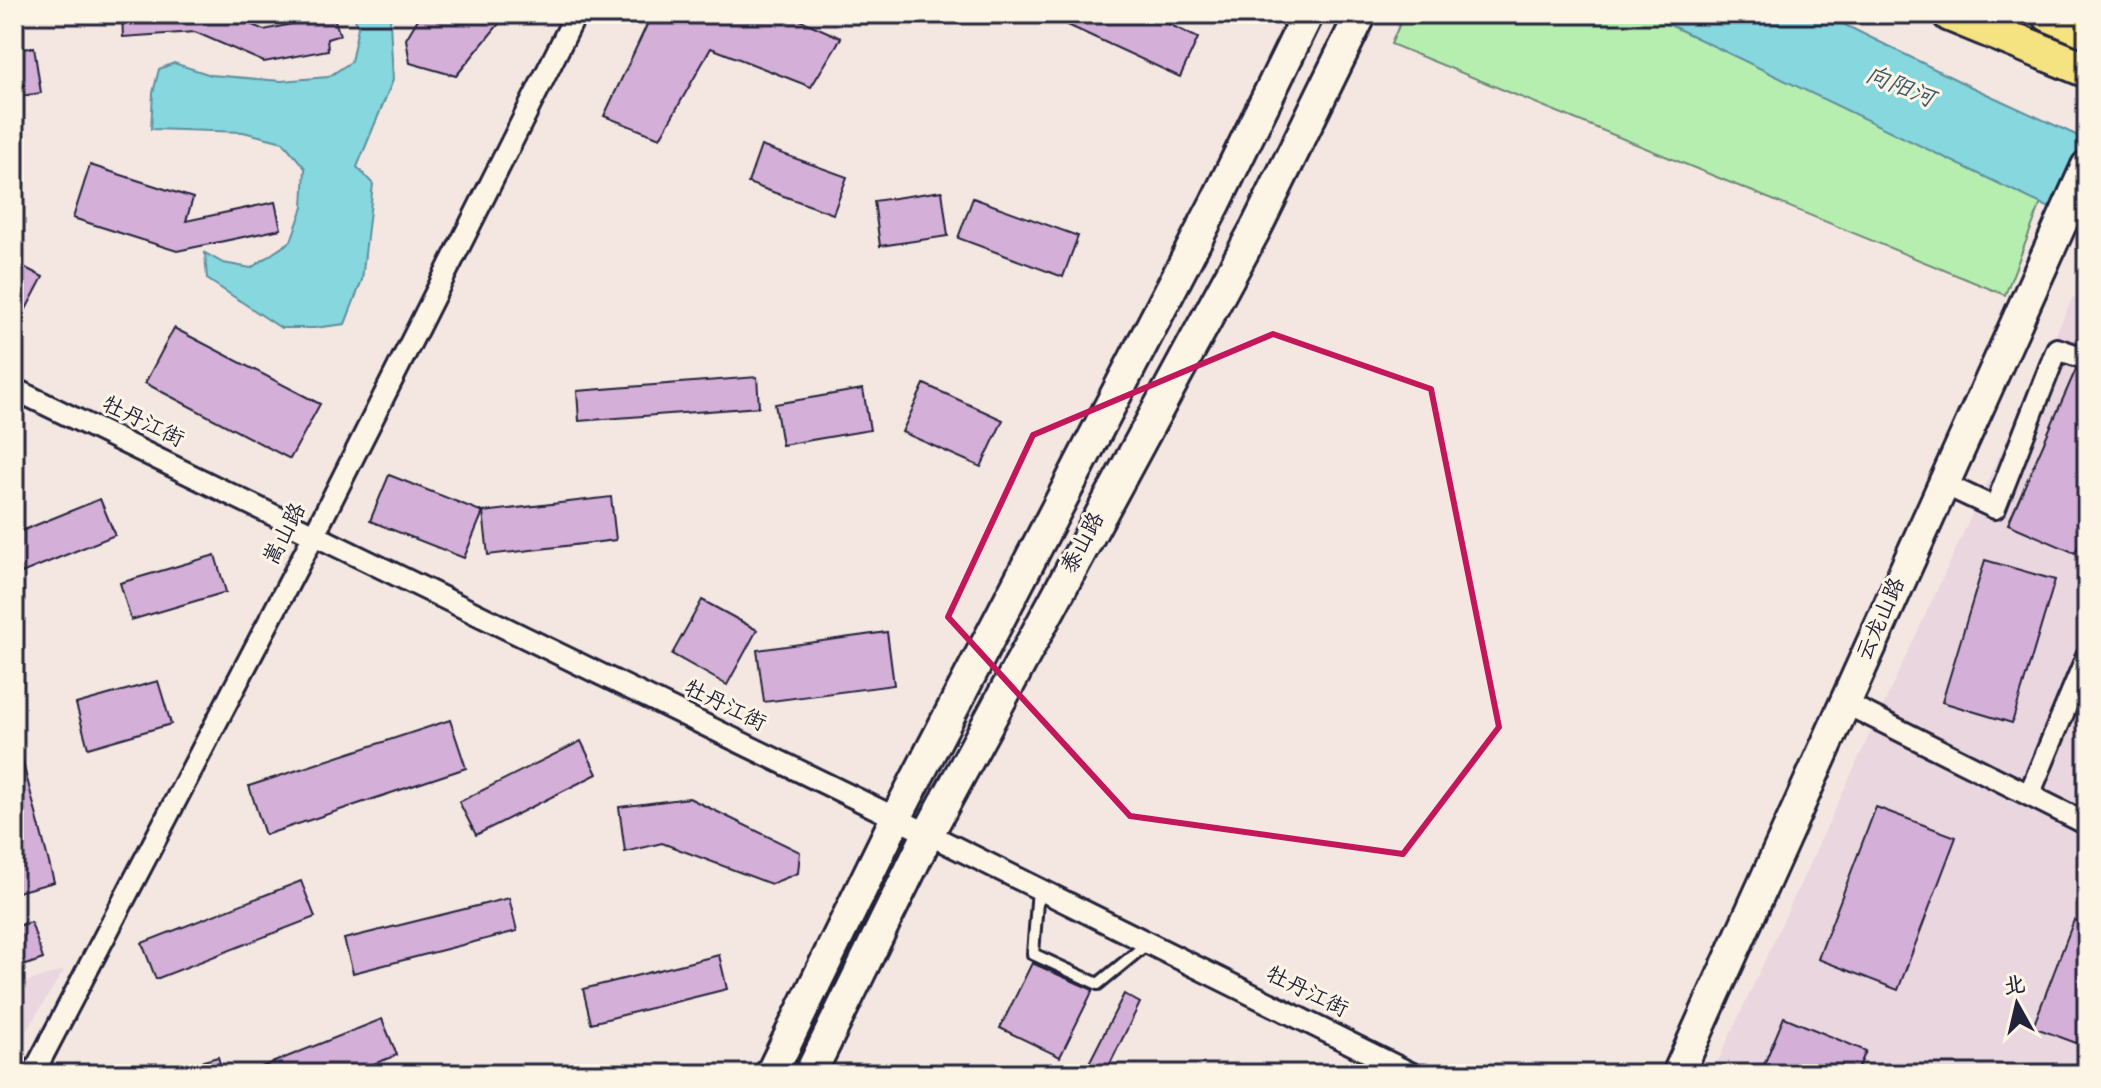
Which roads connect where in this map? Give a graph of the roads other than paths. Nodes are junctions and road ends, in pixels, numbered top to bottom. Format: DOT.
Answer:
graph roads {
  1 [pos="576,14"];
  2 [pos="1308,14"];
  3 [pos="1361,14"];
  4 [pos="1950,14"];
  5 [pos="2049,14"];
  6 [pos="2086,26"];
  7 [pos="2087,70"];
  8 [pos="2087,166"];
  9 [pos="2087,359"];
  10 [pos="14,389"];
  11 [pos="1944,484"];
  12 [pos="314,535"];
  13 [pos="2087,656"];
  14 [pos="1845,703"];
  15 [pos="2029,795"];
  16 [pos="896,818"];
  17 [pos="2087,824"];
  18 [pos="928,834"];
  19 [pos="1038,889"];
  20 [pos="1148,943"];
  21 [pos="33,1074"];
  22 [pos="771,1074"];
  23 [pos="810,1074"];
  24 [pos="1412,1074"];
  25 [pos="1678,1074"];
  1 -- 12 [label="street, 嵩山路"];
  2 -- 16 [label="street, 泰山路"];
  3 -- 18 [label="street, 泰山路"];
  4 -- 7 [label="main road"];
  5 -- 6 [label="main road"];
  8 -- 11 [label="street, 云龙山路"];
  9 -- 11 [label="street"];
  10 -- 12 [label="street, 牡丹江街"];
  11 -- 14 [label="street, 云龙山路"];
  12 -- 16 [label="street, 牡丹江街"];
  12 -- 21 [label="street, 嵩山路"];
  13 -- 15 [label="street"];
  14 -- 15 [label="street"];
  14 -- 25 [label="street, 云龙山路"];
  15 -- 17 [label="street"];
  16 -- 18 [label="street, 牡丹江街"];
  16 -- 22 [label="street, 泰山路"];
  18 -- 19 [label="street, 牡丹江街"];
  18 -- 23 [label="street, 泰山路"];
  19 -- 20 [label="street, 牡丹江街"];
  19 -- 20 [label="lane"];
  20 -- 24 [label="street, 牡丹江街"];
}
